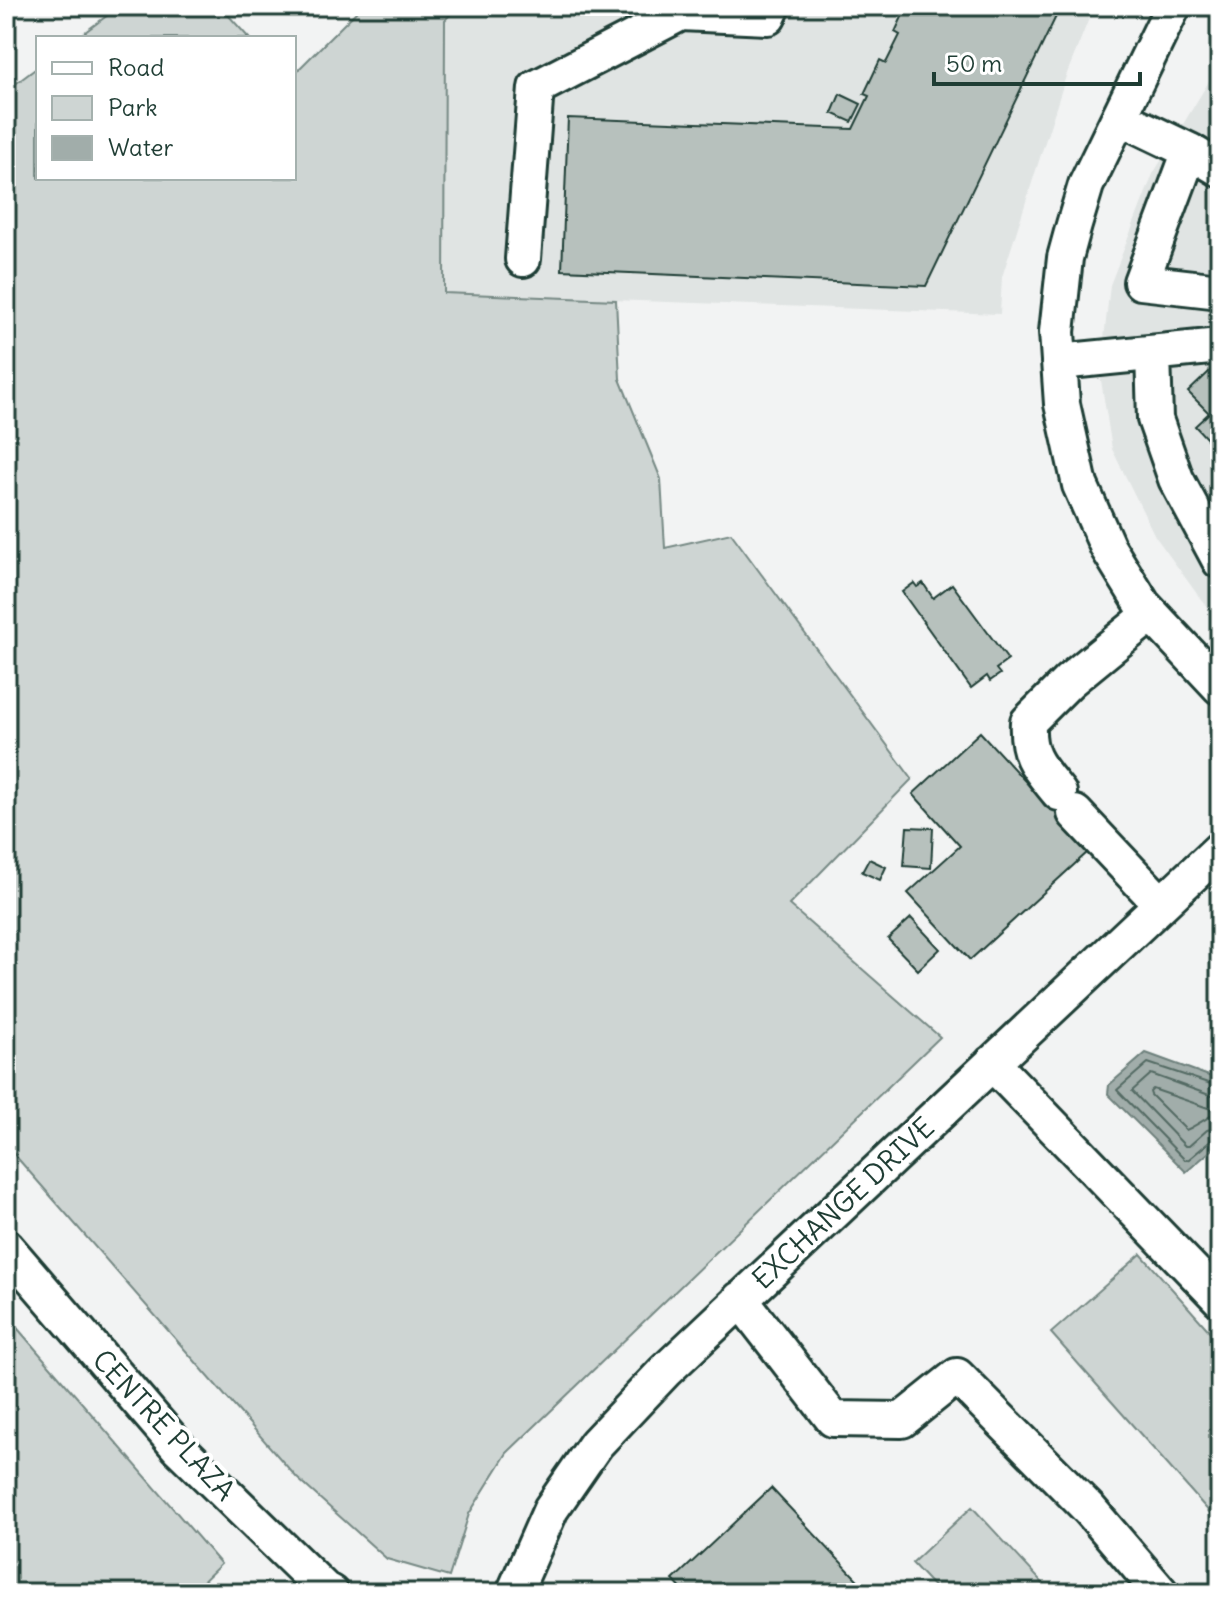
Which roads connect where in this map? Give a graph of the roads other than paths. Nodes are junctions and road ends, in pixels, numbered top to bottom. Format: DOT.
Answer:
graph roads {
  1 [pos="773,6"];
  2 [pos="1173,6"];
  3 [pos="1119,117"];
  4 [pos="1190,151"];
  5 [pos="1220,169"];
  6 [pos="523,259"];
  7 [pos="1220,291"];
  8 [pos="1220,346"];
  9 [pos="1153,353"];
  10 [pos="1059,362"];
  11 [pos="1220,561"];
  12 [pos="1151,614"];
  13 [pos="1220,687"];
  14 [pos="1220,849"];
  15 [pos="1161,904"];
  16 [pos="992,1063"];
  17 [pos="6,1247"];
  18 [pos="740,1299"];
  19 [pos="1220,1299"];
  20 [pos="331,1593"];
  21 [pos="514,1593"];
  22 [pos="1161,1593"];
  1 -- 6 [label="street"];
  2 -- 3 [label="street"];
  3 -- 4 [label="street"];
  3 -- 10 [label="street"];
  4 -- 5 [label="street"];
  4 -- 7 [label="street"];
  8 -- 9 [label="street"];
  9 -- 10 [label="street"];
  9 -- 11 [label="street"];
  10 -- 12 [label="street"];
  12 -- 13 [label="street"];
  12 -- 15 [label="street"];
  14 -- 15 [label="street, EXCHANGE DRIVE"];
  15 -- 16 [label="street, EXCHANGE DRIVE"];
  16 -- 18 [label="street, EXCHANGE DRIVE"];
  16 -- 19 [label="street"];
  17 -- 20 [label="street, CENTRE PLAZA"];
  18 -- 21 [label="street, EXCHANGE DRIVE"];
  18 -- 22 [label="street"];
}
